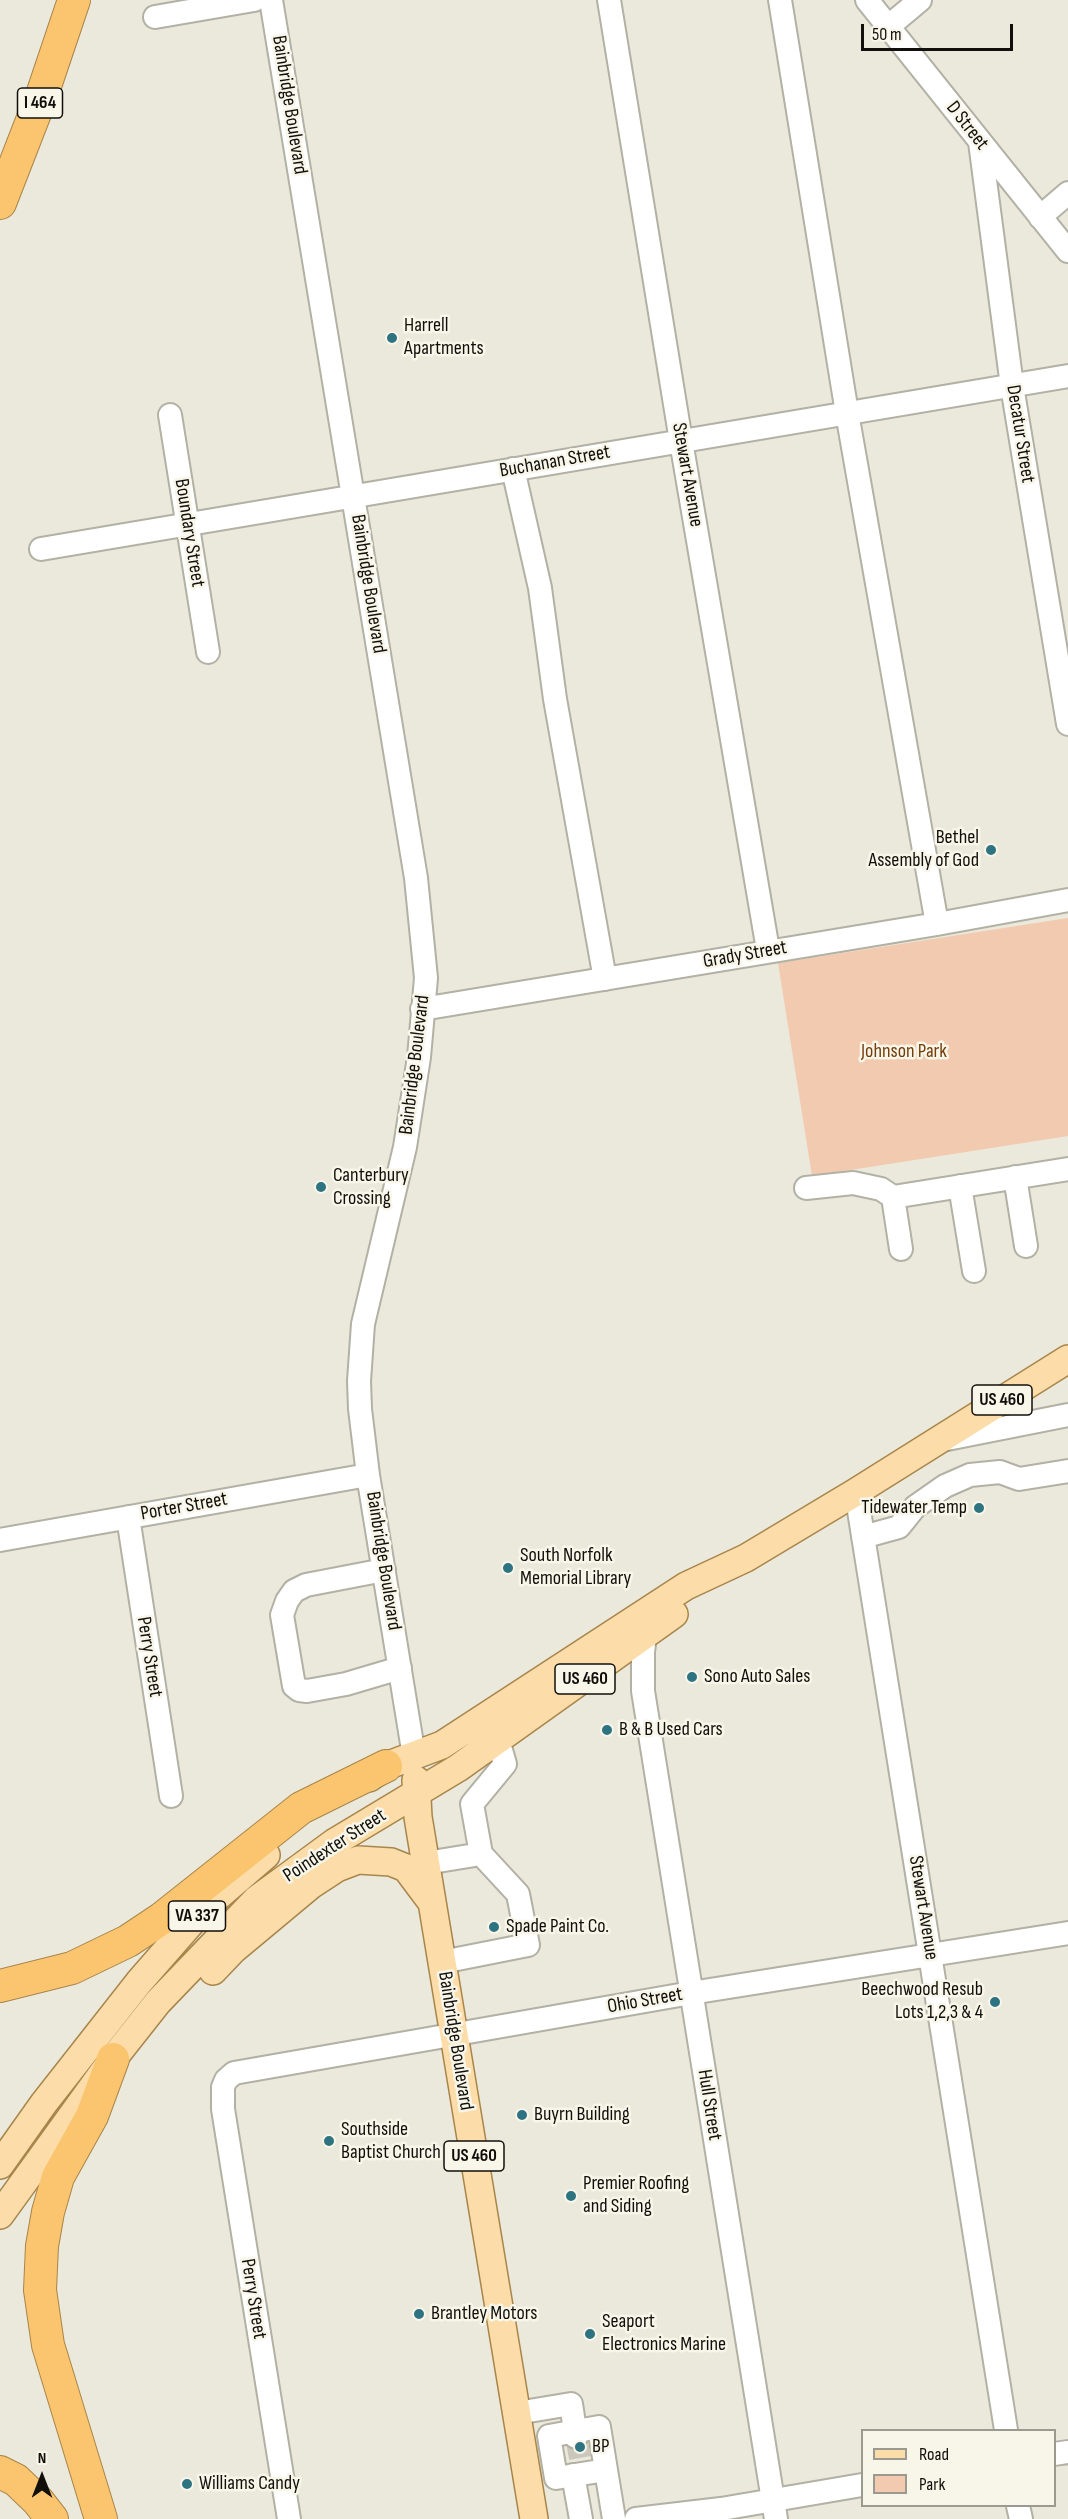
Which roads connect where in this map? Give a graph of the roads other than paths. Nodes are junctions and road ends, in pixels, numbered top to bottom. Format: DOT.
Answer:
graph roads {
  1 [pos="74,0"];
  2 [pos="254,0"];
  3 [pos="271,0"];
  4 [pos="609,0"];
  5 [pos="780,0"];
  6 [pos="867,0"];
  7 [pos="920,0"];
  8 [pos="155,17"];
  9 [pos="889,26"];
  10 [pos="980,142"];
  11 [pos="1068,193"];
  12 [pos="0,203"];
  13 [pos="1040,217"];
  14 [pos="1068,251"];
  15 [pos="1068,376"];
  16 [pos="1012,386"];
  17 [pos="847,413"];
  18 [pos="170,415"];
  19 [pos="681,441"];
  20 [pos="513,469"];
  21 [pos="354,496"];
  22 [pos="188,524"];
  23 [pos="41,549"];
  24 [pos="208,652"];
  25 [pos="1068,724"];
  26 [pos="1068,900"];
  27 [pos="937,924"];
  28 [pos="768,950"];
  29 [pos="605,979"];
  30 [pos="422,1010"];
  31 [pos="1068,1169"];
  32 [pos="1015,1177"];
  33 [pos="960,1186"];
  34 [pos="806,1188"];
  35 [pos="893,1197"];
  36 [pos="1026,1246"];
  37 [pos="901,1249"];
  38 [pos="974,1271"];
  39 [pos="1068,1359"];
  40 [pos="1068,1415"];
  41 [pos="936,1441"];
  42 [pos="1068,1471"];
  43 [pos="368,1475"];
  44 [pos="856,1492"];
  45 [pos="128,1517"];
  46 [pos="863,1537"];
  47 [pos="0,1540"];
  48 [pos="746,1558"];
  49 [pos="384,1570"];
  50 [pos="645,1636"];
  51 [pos="400,1668"];
  52 [pos="598,1671"];
  53 [pos="644,1691"];
  54 [pos="498,1740"];
  55 [pos="400,1761"];
  56 [pos="417,1793"];
  57 [pos="171,1797"];
  58 [pos="481,1854"];
  59 [pos="426,1863"];
  60 [pos="432,1903"];
  61 [pos="1068,1933"];
  62 [pos="930,1956"];
  63 [pos="442,1962"];
  64 [pos="0,1986"];
  65 [pos="691,1993"];
  66 [pos="454,2035"];
  67 [pos="113,2059"];
  68 [pos="226,2080"];
  69 [pos="0,2165"];
  70 [pos="0,2215"];
  71 [pos="517,2413"];
  72 [pos="1006,2429"];
  73 [pos="574,2459"];
  74 [pos="606,2470"];
  75 [pos="0,2472"];
  76 [pos="528,2482"];
  77 [pos="861,2486"];
  78 [pos="775,2510"];
  79 [pos="721,2514"];
  80 [pos="52,2519"];
  81 [pos="101,2519"];
  82 [pos="289,2519"];
  83 [pos="534,2519"];
  84 [pos="581,2519"];
  85 [pos="614,2519"];
  86 [pos="636,2519"];
  1 -- 12 [label="highway, I 464"];
  2 -- 8 [label="street"];
  3 -- 21 [label="street, Bainbridge Boulevard"];
  4 -- 19 [label="street, Stewart Avenue"];
  5 -- 17 [label="street"];
  6 -- 9 [label="street, D Street"];
  7 -- 9 [label="street"];
  9 -- 10 [label="street, D Street"];
  10 -- 13 [label="street, D Street"];
  10 -- 16 [label="street, Decatur Street"];
  11 -- 13 [label="street"];
  13 -- 14 [label="street, D Street"];
  15 -- 16 [label="street, Buchanan Street"];
  16 -- 17 [label="street, Buchanan Street"];
  16 -- 25 [label="street, Decatur Street"];
  17 -- 19 [label="street, Buchanan Street"];
  17 -- 27 [label="street"];
  18 -- 22 [label="street, Boundary Street"];
  19 -- 20 [label="street, Buchanan Street"];
  19 -- 28 [label="street, Stewart Avenue"];
  20 -- 21 [label="street, Buchanan Street"];
  20 -- 29 [label="street"];
  21 -- 22 [label="street, Buchanan Street"];
  21 -- 30 [label="street, Bainbridge Boulevard"];
  22 -- 23 [label="street, Buchanan Street"];
  22 -- 24 [label="street, Boundary Street"];
  26 -- 27 [label="street, Grady Street"];
  27 -- 28 [label="street, Grady Street"];
  28 -- 29 [label="street, Grady Street"];
  29 -- 30 [label="street, Grady Street"];
  30 -- 43 [label="street, Bainbridge Boulevard"];
  31 -- 32 [label="street"];
  32 -- 33 [label="street"];
  32 -- 36 [label="street"];
  33 -- 35 [label="street"];
  33 -- 38 [label="street"];
  34 -- 35 [label="street"];
  35 -- 37 [label="street"];
  39 -- 41 [label="main road, Poindexter Street / US 460"];
  40 -- 41 [label="street"];
  41 -- 44 [label="main road, Poindexter Street / US 460"];
  42 -- 46 [label="street"];
  43 -- 45 [label="street, Porter Street"];
  43 -- 49 [label="street, Bainbridge Boulevard"];
  44 -- 46 [label="street, Stewart Avenue"];
  44 -- 48 [label="main road, Poindexter Street / US 460"];
  45 -- 47 [label="street, Porter Street"];
  45 -- 57 [label="street, Perry Street"];
  46 -- 62 [label="street, Stewart Avenue"];
  48 -- 50 [label="main road, Poindexter Street / US 460"];
  48 -- 55 [label="main road, Poindexter Street / US 460"];
  49 -- 51 [label="street, Bainbridge Boulevard"];
  49 -- 51 [label="street"];
  50 -- 52 [label="main road, Poindexter Street / US 460"];
  50 -- 53 [label="street, Hull Street"];
  51 -- 55 [label="street, Bainbridge Boulevard"];
  52 -- 53 [label="street"];
  52 -- 54 [label="main road, Poindexter Street / US 460"];
  53 -- 65 [label="street, Hull Street"];
  54 -- 56 [label="main road, Poindexter Street / US 460"];
  54 -- 58 [label="street"];
  55 -- 56 [label="main road, Bainbridge Boulevard / US 460"];
  55 -- 64 [label="highway"];
  55 -- 69 [label="main road, Poindexter Street / VA 337"];
  56 -- 59 [label="main road, Bainbridge Boulevard / US 460"];
  56 -- 67 [label="main road, Poindexter Street / VA 337"];
  58 -- 59 [label="street"];
  58 -- 63 [label="street"];
  59 -- 60 [label="main road, Bainbridge Boulevard / US 460"];
  60 -- 63 [label="main road, Bainbridge Boulevard / US 460"];
  60 -- 67 [label="main road"];
  61 -- 62 [label="street, Ohio Street"];
  62 -- 65 [label="street, Ohio Street"];
  62 -- 72 [label="street, Stewart Avenue"];
  63 -- 66 [label="main road, Bainbridge Boulevard / US 460"];
  65 -- 66 [label="street, Ohio Street"];
  65 -- 78 [label="street, Hull Street"];
  66 -- 68 [label="street, Ohio Street"];
  66 -- 71 [label="main road, Bainbridge Boulevard / US 460"];
  67 -- 70 [label="main road, Poindexter Street / VA 337"];
  67 -- 81 [label="highway"];
  68 -- 82 [label="street, Perry Street"];
  71 -- 73 [label="street"];
  71 -- 76 [label="main road, Bainbridge Boulevard / US 460"];
  73 -- 74 [label="street"];
  73 -- 74 [label="street"];
  73 -- 76 [label="street"];
  73 -- 84 [label="street"];
  74 -- 85 [label="street"];
  75 -- 80 [label="highway"];
  76 -- 83 [label="main road, Bainbridge Boulevard / US 460"];
  77 -- 78 [label="street"];
  78 -- 79 [label="street"];
  79 -- 86 [label="street"];
}
